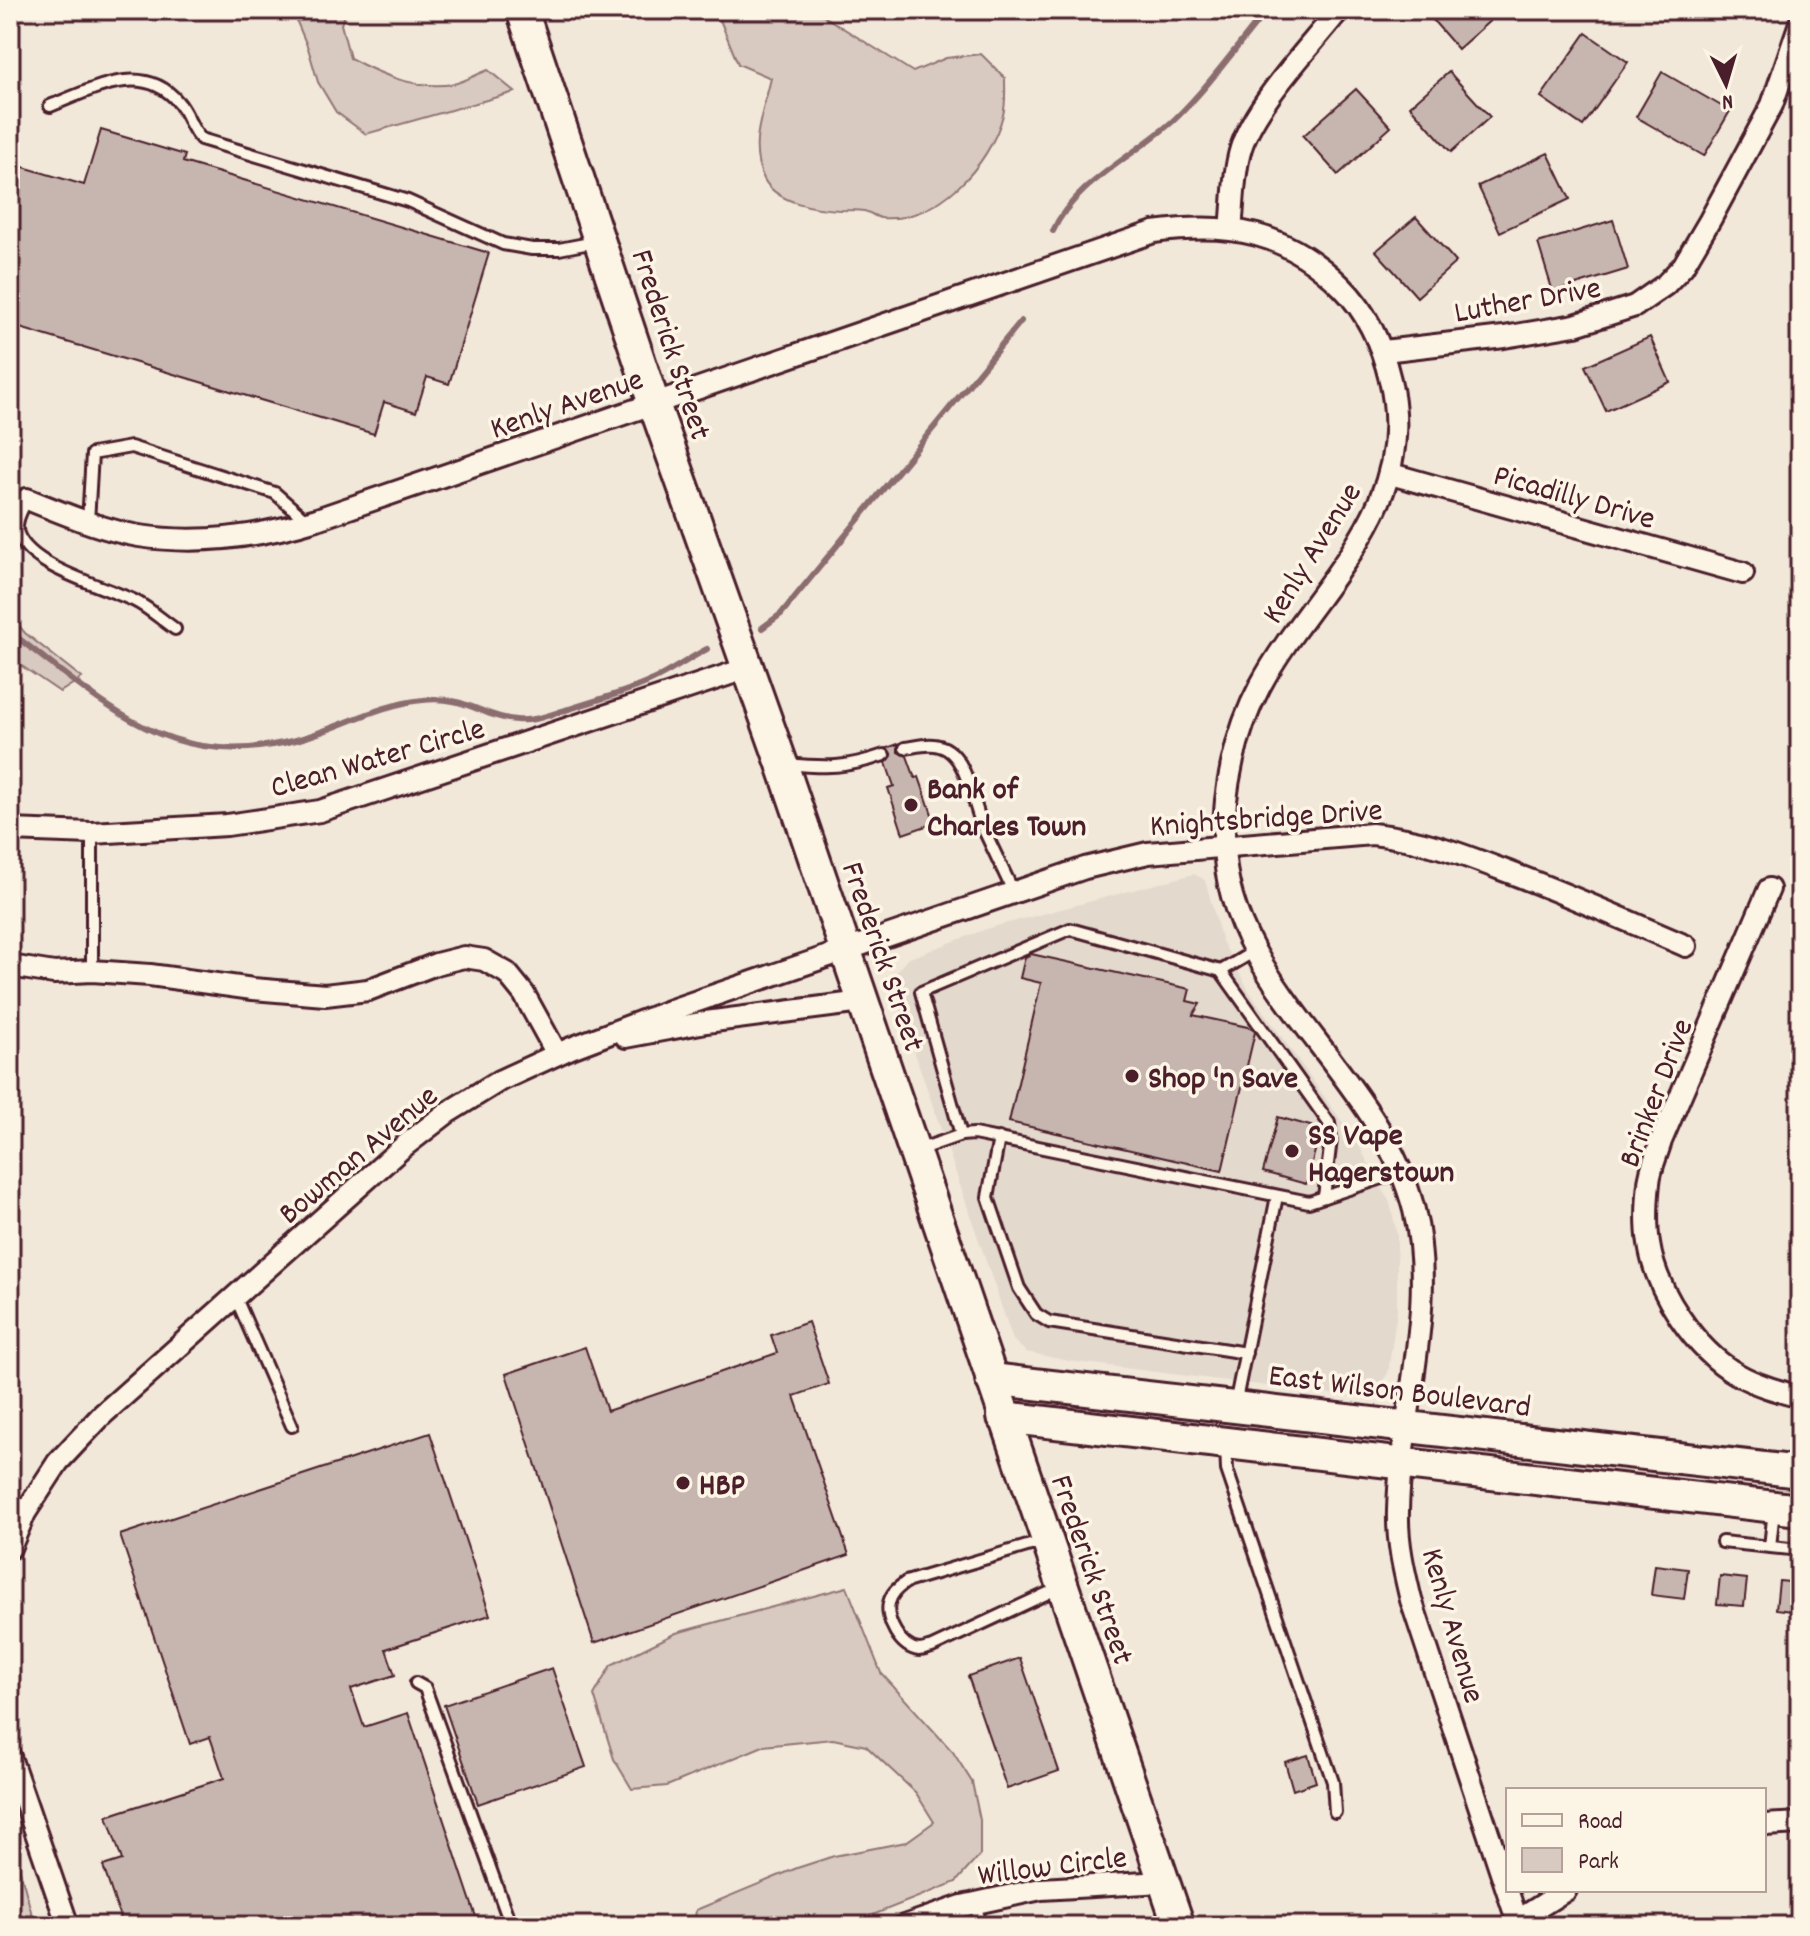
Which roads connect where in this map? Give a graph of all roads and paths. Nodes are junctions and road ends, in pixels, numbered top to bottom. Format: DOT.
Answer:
graph roads {
  1 [pos="522,10"];
  2 [pos="1339,10"];
  3 [pos="1800,23"];
  4 [pos="50,106"];
  5 [pos="1231,229"];
  6 [pos="601,241"];
  7 [pos="1384,351"];
  8 [pos="654,404"];
  9 [pos="1391,474"];
  10 [pos="27,499"];
  11 [pos="88,522"];
  12 [pos="309,522"];
  13 [pos="1743,573"];
  14 [pos="175,629"];
  15 [pos="748,668"];
  16 [pos="905,748"];
  17 [pos="884,755"];
  18 [pos="782,764"];
  19 [pos="10,830"];
  20 [pos="92,833"];
  21 [pos="1224,846"];
  22 [pos="1769,889"];
  23 [pos="1014,893"];
  24 [pos="1686,946"];
  25 [pos="846,951"];
  26 [pos="1253,952"];
  27 [pos="10,966"];
  28 [pos="92,971"];
  29 [pos="1221,971"];
  30 [pos="862,1002"];
  31 [pos="564,1051"];
  32 [pos="961,1135"];
  33 [pos="999,1138"];
  34 [pos="913,1152"];
  35 [pos="1401,1172"];
  36 [pos="1277,1196"];
  37 [pos="1324,1197"];
  38 [pos="235,1296"];
  39 [pos="1246,1353"];
  40 [pos="991,1379"];
  41 [pos="1800,1397"];
  42 [pos="1235,1407"];
  43 [pos="1003,1417"];
  44 [pos="292,1426"];
  45 [pos="1406,1426"];
  46 [pos="1114,1430"];
  47 [pos="1227,1443"];
  48 [pos="1401,1464"];
  49 [pos="1800,1472"];
  50 [pos="1787,1508"];
  51 [pos="1046,1540"];
  52 [pos="1722,1542"];
  53 [pos="1770,1547"];
  54 [pos="10,1548"];
  55 [pos="1800,1550"];
  56 [pos="1062,1587"];
  57 [pos="416,1683"];
  58 [pos="10,1757"];
  59 [pos="1335,1812"];
  60 [pos="1800,1823"];
  61 [pos="1766,1825"];
  62 [pos="1163,1882"];
  63 [pos="1563,1892"];
  64 [pos="974,1903"];
  65 [pos="1515,1924"];
  66 [pos="68,1926"];
  67 [pos="511,1926"];
  68 [pos="904,1926"];
  69 [pos="982,1926"];
  70 [pos="1179,1926"];
  1 -- 6 [label="main road, Frederick Street"];
  2 -- 5 [label="street"];
  3 -- 7 [label="street, Luther Drive"];
  4 -- 6 [label="lane"];
  5 -- 7 [label="street, Kenly Avenue"];
  5 -- 8 [label="street, Kenly Avenue"];
  6 -- 8 [label="main road, Frederick Street"];
  7 -- 9 [label="street, Kenly Avenue"];
  8 -- 12 [label="street, Kenly Avenue"];
  8 -- 15 [label="main road, Frederick Street"];
  9 -- 13 [label="street, Picadilly Drive"];
  9 -- 21 [label="street, Kenly Avenue"];
  10 -- 11 [label="street, Kenly Avenue"];
  10 -- 14 [label="lane"];
  11 -- 12 [label="street, Kenly Avenue"];
  11 -- 12 [label="lane"];
  15 -- 18 [label="main road, Frederick Street"];
  15 -- 20 [label="street, Clean Water Circle"];
  16 -- 23 [label="lane"];
  17 -- 18 [label="lane"];
  18 -- 25 [label="main road, Frederick Street"];
  19 -- 20 [label="street, Clean Water Circle"];
  20 -- 28 [label="lane"];
  21 -- 23 [label="street, Knightsbridge Drive"];
  21 -- 24 [label="street, Knightsbridge Drive"];
  21 -- 26 [label="street, Kenly Avenue"];
  22 -- 41 [label="street, Brinker Drive"];
  23 -- 25 [label="street, Knightsbridge Drive"];
  25 -- 30 [label="main road, Frederick Street"];
  25 -- 31 [label="street, Bowman Avenue"];
  26 -- 29 [label="lane"];
  26 -- 35 [label="street, Kenly Avenue"];
  27 -- 28 [label="street"];
  28 -- 31 [label="street"];
  29 -- 32 [label="lane"];
  29 -- 37 [label="lane"];
  30 -- 31 [label="street"];
  30 -- 34 [label="main road, Frederick Street"];
  31 -- 38 [label="street, Bowman Avenue"];
  32 -- 33 [label="lane"];
  32 -- 34 [label="lane"];
  33 -- 36 [label="lane"];
  33 -- 39 [label="lane"];
  34 -- 40 [label="main road, Frederick Street"];
  35 -- 37 [label="lane"];
  35 -- 45 [label="street, Kenly Avenue"];
  36 -- 37 [label="lane"];
  36 -- 39 [label="lane"];
  38 -- 44 [label="lane"];
  38 -- 54 [label="street, Bowman Avenue"];
  39 -- 42 [label="lane"];
  40 -- 42 [label="main road, East Wilson Boulevard"];
  40 -- 43 [label="main road, Frederick Street"];
  42 -- 45 [label="main road, East Wilson Boulevard"];
  42 -- 46 [label="main road"];
  43 -- 46 [label="main road"];
  43 -- 51 [label="main road, Frederick Street"];
  45 -- 48 [label="street, Kenly Avenue"];
  45 -- 49 [label="main road, East Wilson Boulevard"];
  46 -- 47 [label="main road"];
  47 -- 48 [label="main road"];
  47 -- 59 [label="lane"];
  48 -- 50 [label="main road"];
  48 -- 65 [label="street, Kenly Avenue"];
  50 -- 53 [label="lane"];
  51 -- 56 [label="main road, Frederick Street"];
  51 -- 56 [label="lane"];
  52 -- 53 [label="lane"];
  53 -- 55 [label="lane"];
  56 -- 62 [label="main road, Frederick Street"];
  57 -- 67 [label="lane"];
  58 -- 66 [label="street"];
  60 -- 61 [label="street"];
  62 -- 64 [label="street, Willow Circle"];
  62 -- 70 [label="main road, Frederick Street"];
  63 -- 65 [label="street"];
  64 -- 68 [label="street, Willow Circle"];
  64 -- 69 [label="lane"];
}
